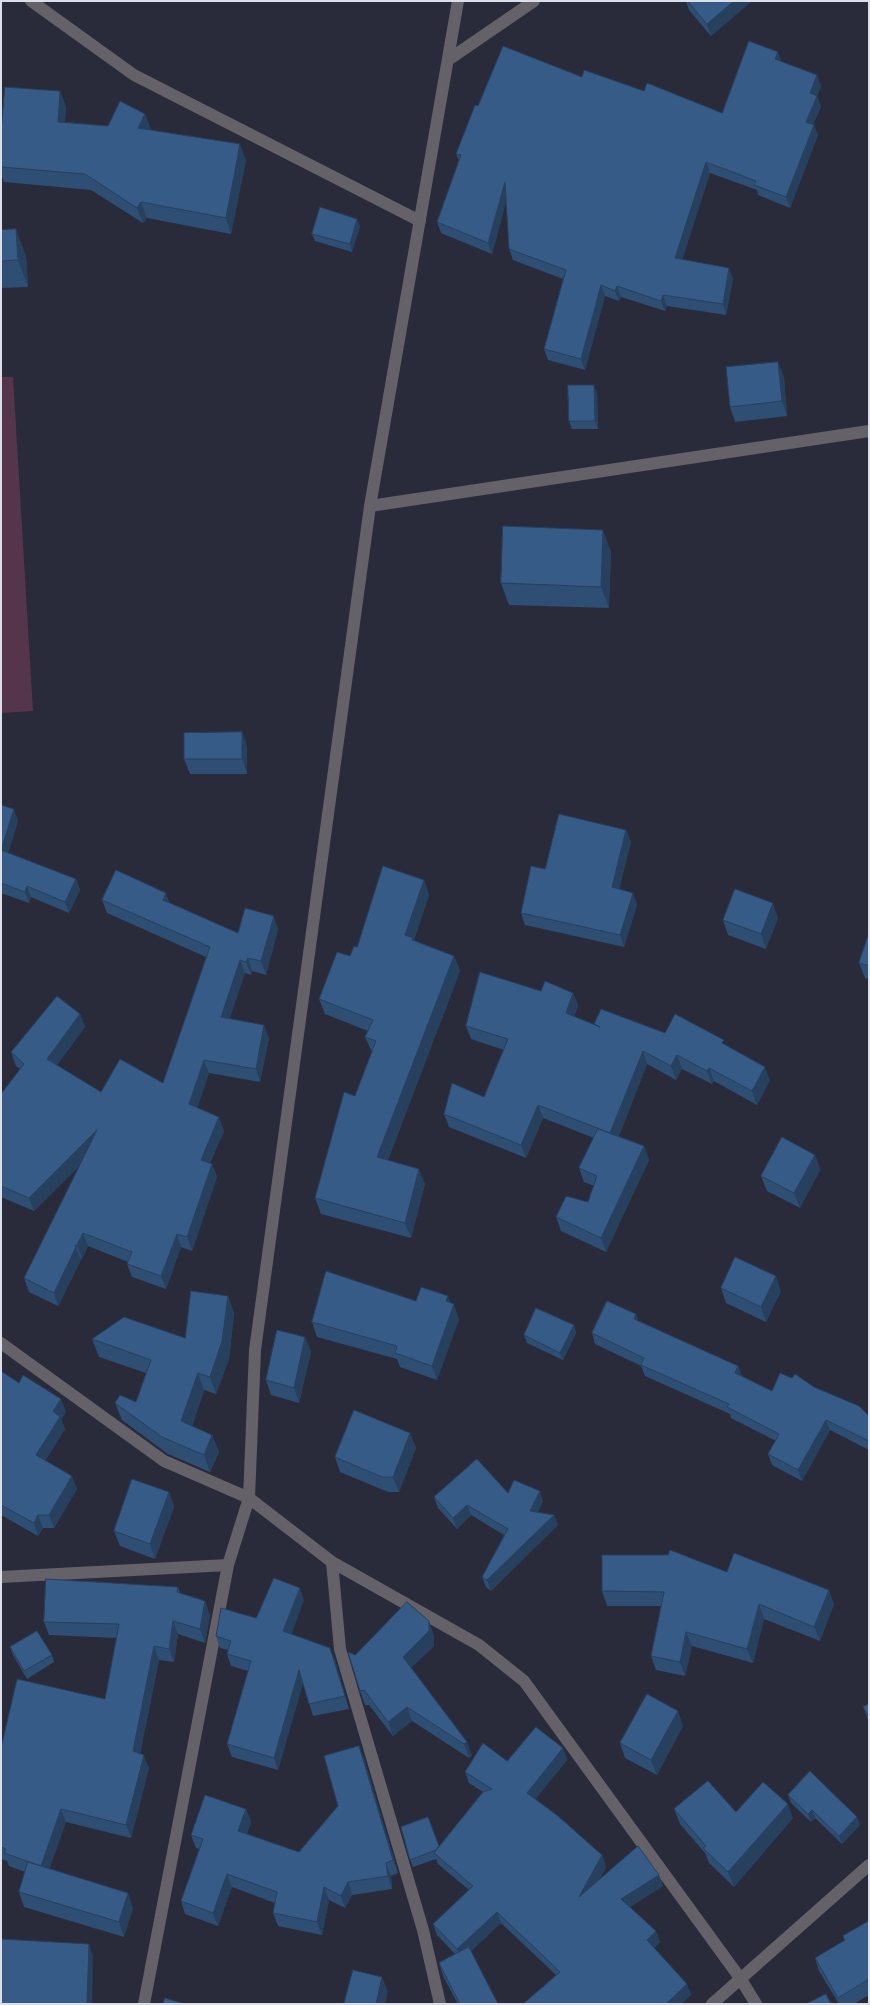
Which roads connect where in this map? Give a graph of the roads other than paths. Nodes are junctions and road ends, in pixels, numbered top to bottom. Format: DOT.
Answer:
graph roads {
  1 [pos="31,1"];
  2 [pos="458,1"];
  3 [pos="534,1"];
  4 [pos="448,60"];
  5 [pos="420,221"];
  6 [pos="869,431"];
  7 [pos="370,506"];
  8 [pos="1,1343"];
  9 [pos="249,1498"];
  10 [pos="332,1562"];
  11 [pos="228,1565"];
  12 [pos="1,1577"];
  13 [pos="869,1865"];
  14 [pos="740,1978"];
  15 [pos="144,2004"];
  16 [pos="440,2004"];
  17 [pos="712,2004"];
  18 [pos="756,2004"];
  1 -- 5 [label="street"];
  2 -- 4 [label="street"];
  3 -- 4 [label="street"];
  4 -- 5 [label="street"];
  5 -- 7 [label="street"];
  6 -- 7 [label="street"];
  7 -- 9 [label="street"];
  8 -- 9 [label="street"];
  9 -- 10 [label="street"];
  9 -- 11 [label="street"];
  10 -- 14 [label="street"];
  10 -- 16 [label="street"];
  11 -- 12 [label="street"];
  11 -- 15 [label="street"];
  13 -- 14 [label="street"];
  14 -- 17 [label="street"];
  14 -- 18 [label="street"];
}
